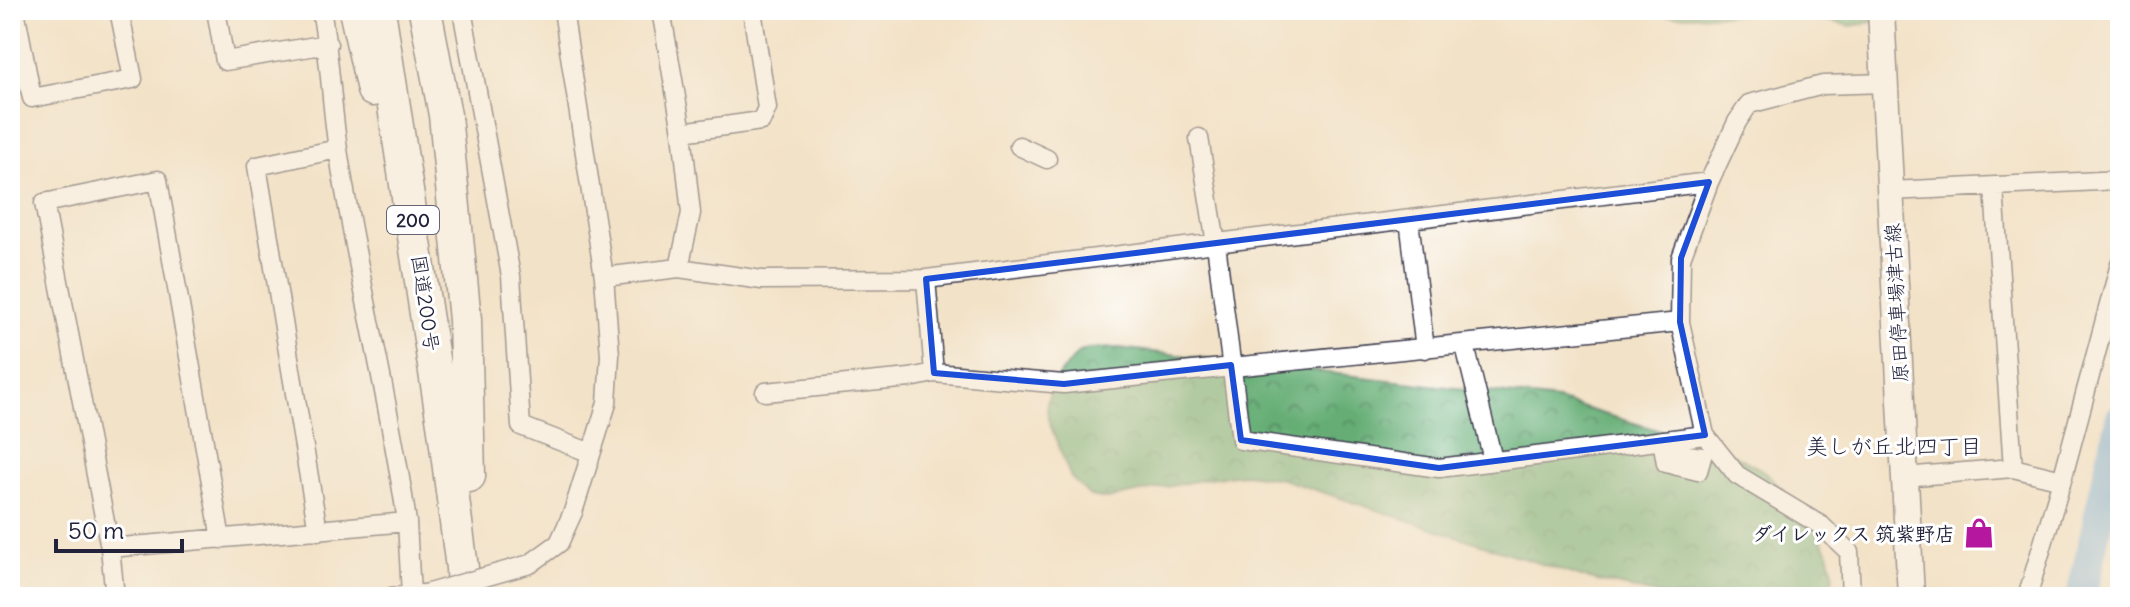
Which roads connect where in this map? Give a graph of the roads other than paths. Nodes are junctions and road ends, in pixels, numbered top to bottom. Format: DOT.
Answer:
graph roads {
  1 [pos="15,10"];
  2 [pos="119,10"];
  3 [pos="216,10"];
  4 [pos="321,10"];
  5 [pos="355,10"];
  6 [pos="379,10"];
  7 [pos="425,10"];
  8 [pos="462,10"];
  9 [pos="563,10"];
  10 [pos="661,10"];
  11 [pos="752,10"];
  12 [pos="1881,10"];
  13 [pos="328,44"];
  14 [pos="1886,83"];
  15 [pos="682,132"];
  16 [pos="1199,138"];
  17 [pos="1019,146"];
  18 [pos="338,149"];
  19 [pos="1047,159"];
  20 [pos="2120,180"];
  21 [pos="1709,182"];
  22 [pos="1994,188"];
  23 [pos="1890,191"];
  24 [pos="1409,220"];
  25 [pos="1216,244"];
  26 [pos="2120,264"];
  27 [pos="679,268"];
  28 [pos="604,277"];
  29 [pos="926,279"];
  30 [pos="1680,322"];
  31 [pos="1465,346"];
  32 [pos="1425,349"];
  33 [pos="1231,365"];
  34 [pos="934,373"];
  35 [pos="765,392"];
  36 [pos="444,430"];
  37 [pos="1705,435"];
  38 [pos="1662,440"];
  39 [pos="591,453"];
  40 [pos="1493,460"];
  41 [pos="1677,466"];
  42 [pos="2013,468"];
  43 [pos="1904,477"];
  44 [pos="2062,480"];
  45 [pos="407,522"];
  46 [pos="318,531"];
  47 [pos="221,539"];
  48 [pos="110,548"];
  49 [pos="463,582"];
  50 [pos="418,594"];
  51 [pos="115,597"];
  52 [pos="391,597"];
  53 [pos="1851,597"];
  54 [pos="1911,597"];
  55 [pos="2027,597"];
  1 -- 2 [label="street"];
  3 -- 13 [label="street"];
  4 -- 13 [label="street"];
  5 -- 36 [label="highway"];
  6 -- 36 [label="highway, 国道200号 / 200"];
  7 -- 49 [label="highway"];
  8 -- 39 [label="street"];
  9 -- 28 [label="street"];
  10 -- 15 [label="street"];
  11 -- 15 [label="street"];
  12 -- 14 [label="main road, 原田停車場津古線"];
  13 -- 18 [label="street"];
  14 -- 21 [label="street"];
  14 -- 23 [label="main road, 原田停車場津古線"];
  15 -- 27 [label="street"];
  16 -- 25 [label="street"];
  17 -- 19 [label="street"];
  18 -- 45 [label="street"];
  18 -- 46 [label="street"];
  20 -- 22 [label="street"];
  21 -- 24 [label="street"];
  21 -- 30 [label="street"];
  22 -- 23 [label="street"];
  22 -- 42 [label="street"];
  23 -- 43 [label="main road, 原田停車場津古線"];
  24 -- 25 [label="street"];
  24 -- 32 [label="street"];
  25 -- 29 [label="street"];
  25 -- 33 [label="street"];
  26 -- 44 [label="street"];
  27 -- 28 [label="street"];
  27 -- 29 [label="street"];
  28 -- 39 [label="street"];
  29 -- 34 [label="street"];
  30 -- 31 [label="street"];
  30 -- 37 [label="street"];
  31 -- 32 [label="street"];
  31 -- 40 [label="street"];
  32 -- 33 [label="street"];
  33 -- 34 [label="street"];
  33 -- 40 [label="street"];
  34 -- 35 [label="street"];
  36 -- 49 [label="highway, 国道200号 / 200"];
  37 -- 38 [label="street"];
  37 -- 53 [label="street"];
  38 -- 40 [label="street"];
  38 -- 41 [label="street"];
  39 -- 50 [label="street, bridge"];
  42 -- 43 [label="street"];
  42 -- 44 [label="street"];
  43 -- 54 [label="main road, 原田停車場津古線"];
  44 -- 55 [label="street"];
  45 -- 46 [label="street"];
  45 -- 50 [label="street"];
  46 -- 47 [label="street"];
  47 -- 48 [label="street"];
  47 -- 48 [label="street"];
  48 -- 51 [label="street"];
  50 -- 52 [label="street"];
}
